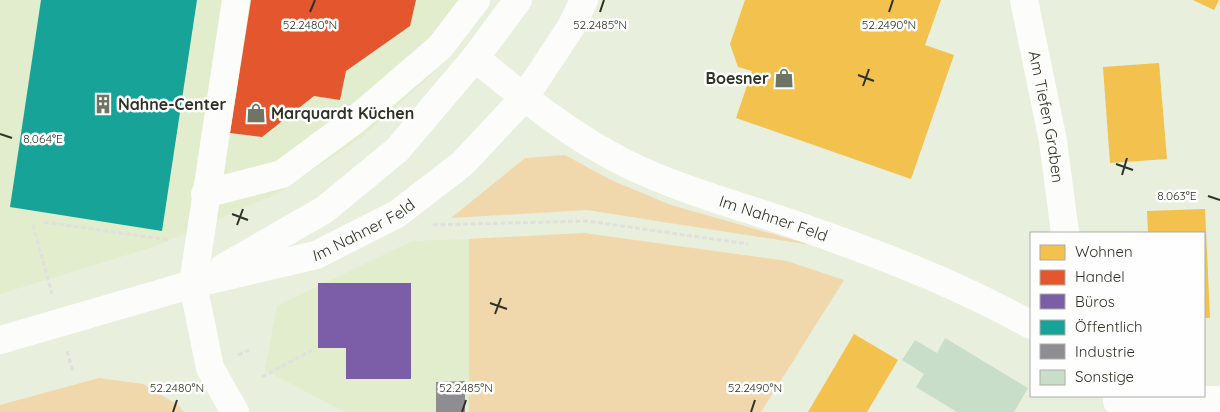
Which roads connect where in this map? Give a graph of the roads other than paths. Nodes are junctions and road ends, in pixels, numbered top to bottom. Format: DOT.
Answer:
graph roads {
  1 [pos="236,0"];
  2 [pos="476,0"];
  3 [pos="518,0"];
  4 [pos="584,0"];
  5 [pos="1024,0"];
  6 [pos="476,58"];
  7 [pos="524,98"];
  8 [pos="205,194"];
  9 [pos="1066,232"];
  10 [pos="193,284"];
  11 [pos="1030,324"];
  12 [pos="0,340"];
  13 [pos="1220,400"];
  14 [pos="1114,403"];
  15 [pos="235,412"];
  1 -- 8 [label="street"];
  2 -- 8 [label="street"];
  3 -- 6 [label="street, Im Nahner Feld"];
  4 -- 7 [label="street, Im Nahner Feld"];
  5 -- 9 [label="street, Am Tiefen Graben"];
  6 -- 7 [label="street, Im Nahner Feld"];
  6 -- 10 [label="street, Im Nahner Feld"];
  7 -- 10 [label="street, Im Nahner Feld"];
  7 -- 11 [label="street, Im Nahner Feld"];
  8 -- 10 [label="street"];
  10 -- 12 [label="street, Im Nahner Feld"];
  10 -- 15 [label="street"];
  13 -- 14 [label="street"];
}
